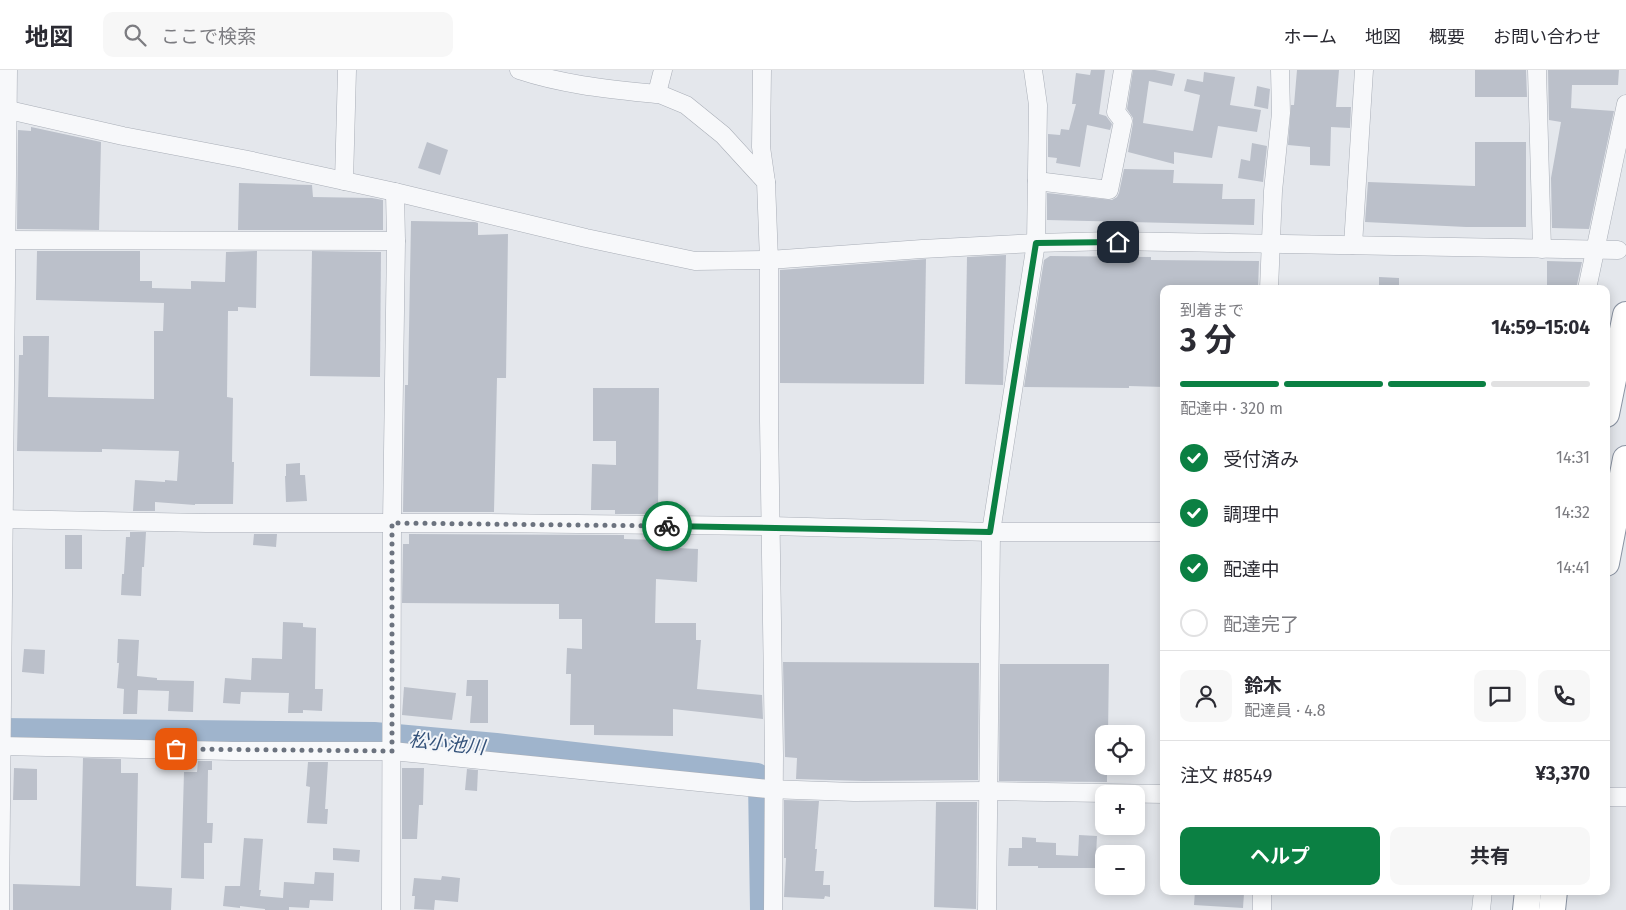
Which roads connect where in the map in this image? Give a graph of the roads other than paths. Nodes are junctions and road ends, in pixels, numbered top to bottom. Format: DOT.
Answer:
graph roads {
  1 [pos="8,70"];
  2 [pos="347,70"];
  3 [pos="520,70"];
  4 [pos="664,70"];
  5 [pos="762,70"];
  6 [pos="1033,70"];
  7 [pos="1123,70"];
  8 [pos="1280,70"];
  9 [pos="1364,70"];
  10 [pos="1536,70"];
  11 [pos="657,93"];
  12 [pos="1626,104"];
  13 [pos="4,109"];
  14 [pos="1037,180"];
  15 [pos="344,181"];
  16 [pos="766,182"];
  17 [pos="395,192"];
  18 [pos="3,240"];
  19 [pos="396,241"];
  20 [pos="1036,243"];
  21 [pos="1270,243"];
  22 [pos="1353,245"];
  23 [pos="1542,249"];
  24 [pos="1595,249"];
  25 [pos="1618,250"];
  26 [pos="769,260"];
  27 [pos="1269,285"];
  28 [pos="1588,285"];
  29 [pos="1626,315"];
  30 [pos="1610,394"];
  31 [pos="1626,459"];
  32 [pos="2,520"];
  33 [pos="392,523"];
  34 [pos="771,526"];
  35 [pos="990,532"];
  36 [pos="1160,532"];
  37 [pos="1610,542"];
  38 [pos="1,745"];
  39 [pos="392,751"];
  40 [pos="764,789"];
  41 [pos="987,791"];
  42 [pos="1160,794"];
  43 [pos="1610,797"];
  44 [pos="1626,797"];
  45 [pos="1262,895"];
  46 [pos="1483,895"];
  47 [pos="1528,895"];
  48 [pos="1554,895"];
  49 [pos="0,910"];
  50 [pos="391,910"];
  51 [pos="773,910"];
  52 [pos="987,910"];
  53 [pos="1262,910"];
  54 [pos="1481,910"];
  55 [pos="1526,910"];
  56 [pos="1552,910"];
  1 -- 13 [label="street"];
  2 -- 15 [label="street"];
  3 -- 11 [label="street"];
  4 -- 11 [label="street"];
  5 -- 16 [label="street"];
  6 -- 14 [label="street"];
  7 -- 14 [label="street"];
  8 -- 21 [label="street"];
  9 -- 22 [label="street"];
  10 -- 23 [label="street"];
  11 -- 16 [label="street"];
  12 -- 24 [label="street"];
  13 -- 15 [label="street"];
  13 -- 18 [label="street"];
  14 -- 20 [label="street"];
  15 -- 17 [label="street"];
  16 -- 26 [label="street"];
  17 -- 19 [label="street"];
  17 -- 26 [label="street"];
  18 -- 19 [label="street"];
  18 -- 32 [label="street"];
  19 -- 33 [label="street"];
  20 -- 21 [label="street"];
  20 -- 26 [label="street"];
  20 -- 35 [label="street"];
  21 -- 22 [label="street"];
  21 -- 27 [label="street"];
  22 -- 23 [label="street"];
  23 -- 24 [label="street"];
  24 -- 25 [label="street"];
  24 -- 28 [label="street"];
  26 -- 34 [label="street"];
  29 -- 30 [label="highway"];
  31 -- 37 [label="highway"];
  32 -- 33 [label="street"];
  32 -- 38 [label="street"];
  33 -- 34 [label="street"];
  33 -- 39 [label="street"];
  34 -- 35 [label="street"];
  34 -- 40 [label="street"];
  35 -- 36 [label="street"];
  35 -- 41 [label="street"];
  38 -- 39 [label="street"];
  38 -- 49 [label="street"];
  39 -- 40 [label="street"];
  39 -- 50 [label="street"];
  40 -- 41 [label="street"];
  40 -- 51 [label="street"];
  41 -- 42 [label="street"];
  41 -- 52 [label="street"];
  43 -- 44 [label="street"];
  45 -- 53 [label="street"];
  46 -- 54 [label="street"];
  47 -- 55 [label="highway"];
  48 -- 56 [label="highway"];
}
